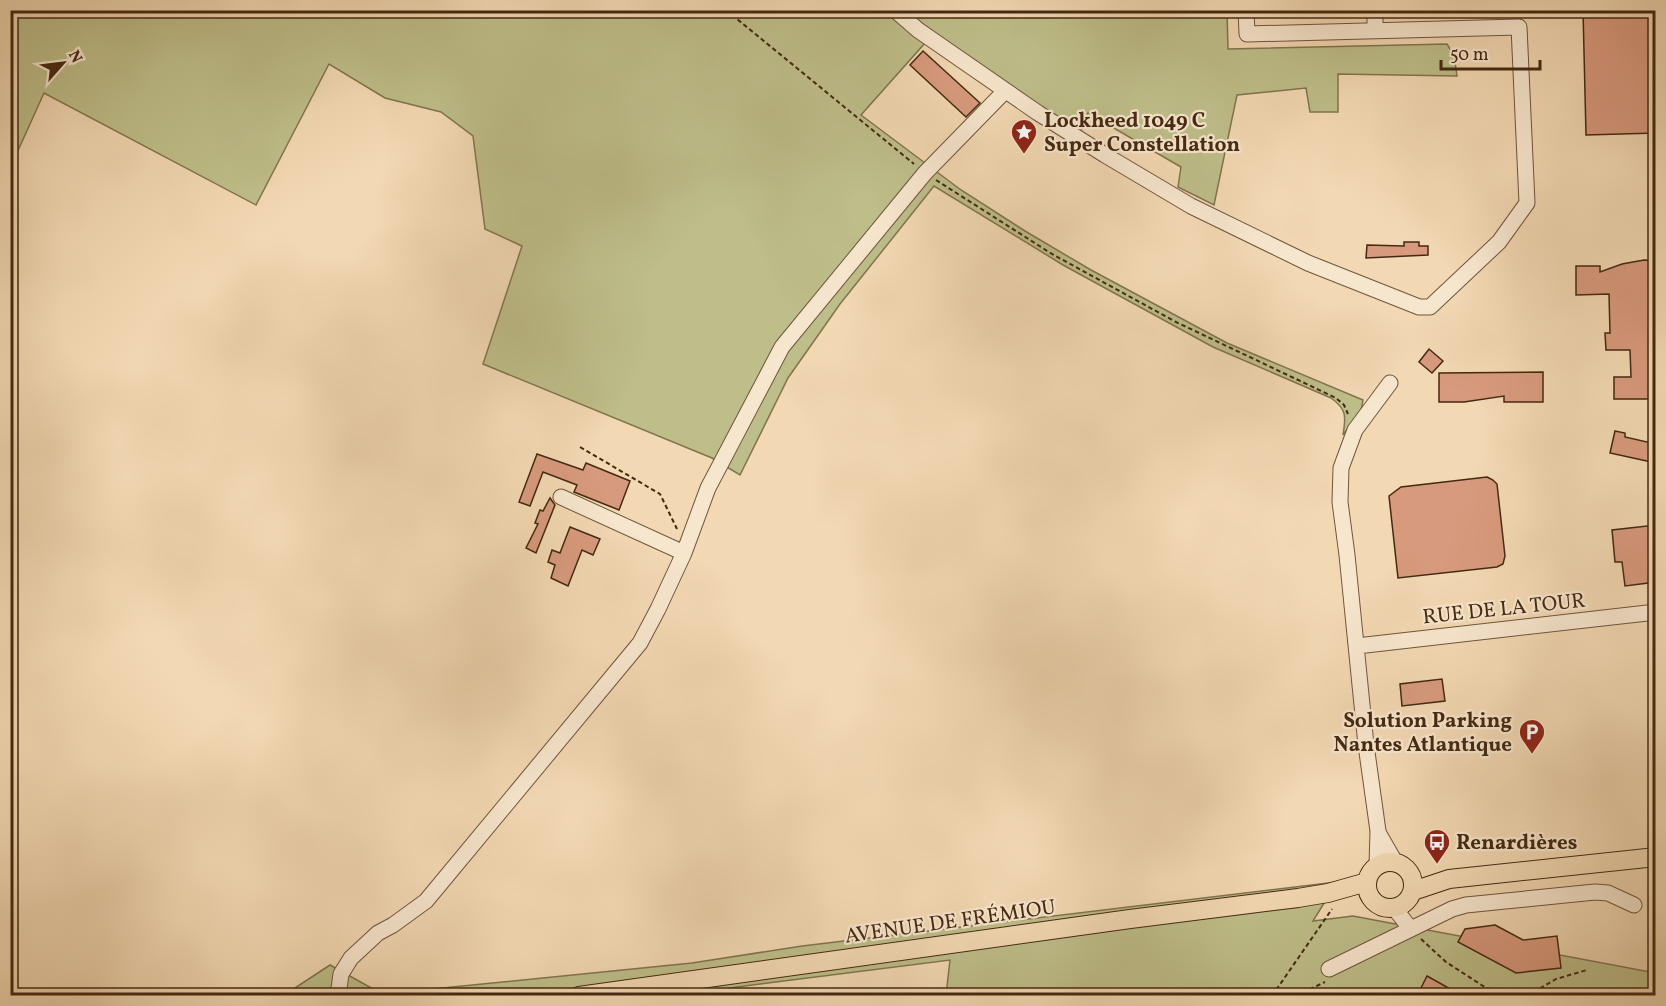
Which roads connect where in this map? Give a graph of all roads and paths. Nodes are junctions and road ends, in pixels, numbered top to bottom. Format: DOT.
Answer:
graph roads {
  1 [pos="726,10"];
  2 [pos="895,10"];
  3 [pos="1246,10"];
  4 [pos="1375,10"];
  5 [pos="1375,30"];
  6 [pos="1005,91"];
  7 [pos="925,173"];
  8 [pos="1390,383"];
  9 [pos="1349,446"];
  10 [pos="580,447"];
  11 [pos="561,497"];
  12 [pos="684,553"];
  13 [pos="1656,612"];
  14 [pos="1357,646"];
  15 [pos="1656,857"];
  16 [pos="1386,864"];
  17 [pos="1367,888"];
  18 [pos="1406,894"];
  19 [pos="1331,900"];
  20 [pos="1634,905"];
  21 [pos="1410,928"];
  22 [pos="1329,969"];
  23 [pos="1587,970"];
  24 [pos="338,996"];
  25 [pos="579,996"];
  26 [pos="1272,996"];
  27 [pos="1296,996"];
  28 [pos="1504,996"];
  29 [pos="1527,996"];
  1 -- 7 [label="path"];
  2 -- 6 [label="street"];
  3 -- 5 [label="street"];
  4 -- 5 [label="street"];
  5 -- 6 [label="street"];
  6 -- 7 [label="street"];
  7 -- 9 [label="path"];
  7 -- 12 [label="street"];
  8 -- 9 [label="street"];
  9 -- 14 [label="street"];
  10 -- 12 [label="path"];
  11 -- 12 [label="street"];
  12 -- 24 [label="street"];
  13 -- 14 [label="street, RUE DE LA TOUR"];
  14 -- 16 [label="street"];
  15 -- 18 [label="main road"];
  16 -- 17 [label="main road"];
  16 -- 18 [label="main road"];
  17 -- 18 [label="main road"];
  17 -- 19 [label="main road, AVENUE DE FRÉMIOU"];
  18 -- 21 [label="street"];
  19 -- 25 [label="main road, AVENUE DE FRÉMIOU"];
  19 -- 26 [label="path"];
  20 -- 21 [label="street"];
  21 -- 22 [label="street"];
  21 -- 28 [label="path"];
  22 -- 27 [label="path"];
  23 -- 29 [label="path"];
}
